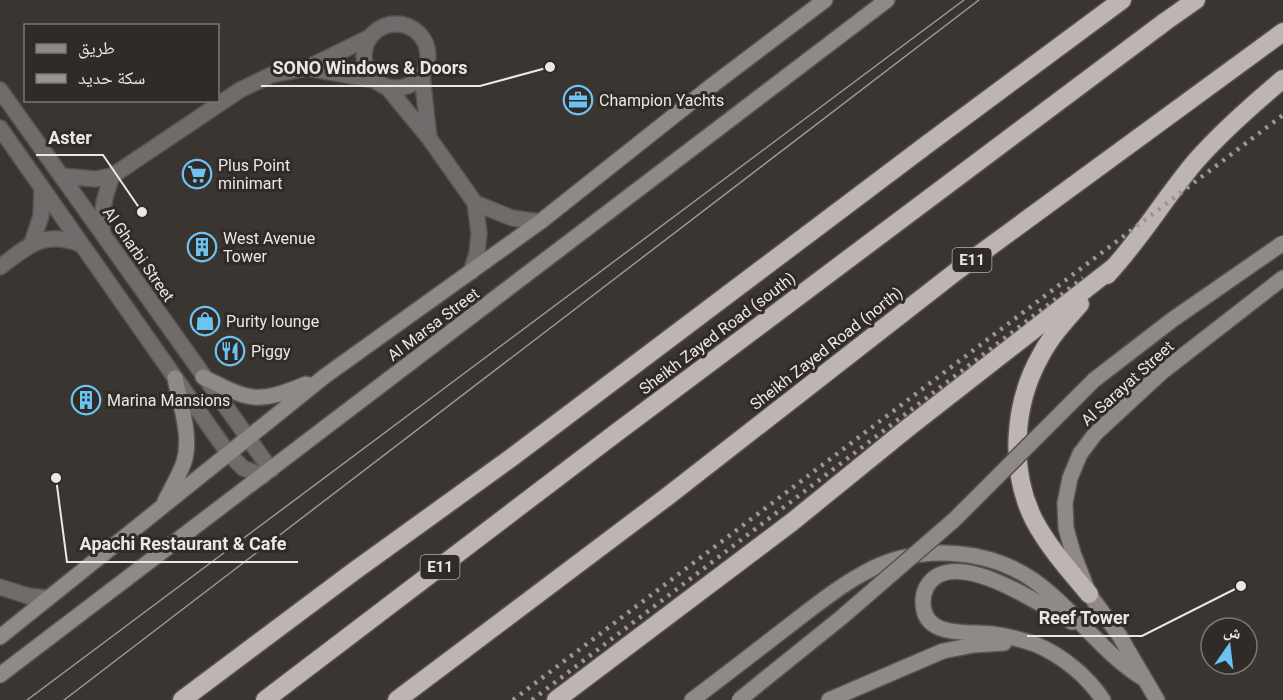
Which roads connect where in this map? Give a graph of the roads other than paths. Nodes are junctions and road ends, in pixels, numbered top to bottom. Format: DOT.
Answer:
graph roads {
  1 [pos="825,0"];
  2 [pos="887,0"];
  3 [pos="1122,0"];
  4 [pos="1196,0"];
  5 [pos="1283,32"];
  6 [pos="370,37"];
  7 [pos="307,68"];
  8 [pos="422,75"];
  9 [pos="1283,80"];
  10 [pos="381,84"];
  11 [pos="0,90"];
  12 [pos="0,128"];
  13 [pos="429,138"];
  14 [pos="61,176"];
  15 [pos="112,176"];
  16 [pos="42,188"];
  17 [pos="475,203"];
  18 [pos="540,222"];
  19 [pos="102,232"];
  20 [pos="32,243"];
  21 [pos="1283,243"];
  22 [pos="80,244"];
  23 [pos="0,267"];
  24 [pos="1114,267"];
  25 [pos="471,272"];
  26 [pos="1283,278"];
  27 [pos="325,376"];
  28 [pos="203,377"];
  29 [pos="175,378"];
  30 [pos="247,439"];
  31 [pos="228,453"];
  32 [pos="267,473"];
  33 [pos="162,506"];
  34 [pos="0,587"];
  35 [pos="1089,594"];
  36 [pos="47,598"];
  37 [pos="1088,631"];
  38 [pos="0,637"];
  39 [pos="1037,645"];
  40 [pos="0,675"];
  41 [pos="1143,679"];
  42 [pos="182,700"];
  43 [pos="265,700"];
  44 [pos="397,700"];
  45 [pos="556,700"];
  46 [pos="692,700"];
  47 [pos="739,700"];
  48 [pos="830,700"];
  49 [pos="1103,700"];
  50 [pos="1157,700"];
  1 -- 18 [label="main road, Al Marsa Street"];
  2 -- 32 [label="main road, Al Marsa Street"];
  3 -- 42 [label="highway"];
  4 -- 43 [label="highway, Sheikh Zayed Road (south) / E11"];
  5 -- 44 [label="highway, Sheikh Zayed Road (north) / E11"];
  6 -- 7 [label="street"];
  6 -- 8 [label="street"];
  6 -- 10 [label="street"];
  7 -- 10 [label="street"];
  7 -- 15 [label="street"];
  8 -- 10 [label="street"];
  8 -- 13 [label="street"];
  9 -- 24 [label="highway"];
  10 -- 13 [label="street"];
  11 -- 14 [label="street, Al Gharbi Street"];
  12 -- 16 [label="street"];
  13 -- 17 [label="street"];
  14 -- 15 [label="street"];
  14 -- 19 [label="street, Al Gharbi Street"];
  15 -- 19 [label="street"];
  16 -- 20 [label="street"];
  16 -- 22 [label="street"];
  17 -- 18 [label="street"];
  17 -- 25 [label="street"];
  18 -- 25 [label="main road, Al Marsa Street"];
  19 -- 28 [label="street, Al Gharbi Street"];
  20 -- 22 [label="street"];
  20 -- 23 [label="street"];
  21 -- 47 [label="main road, Al Sarayat Street, bridge"];
  22 -- 29 [label="street"];
  24 -- 35 [label="highway"];
  24 -- 45 [label="highway"];
  25 -- 27 [label="main road, Al Marsa Street"];
  26 -- 35 [label="main road, Al Sarayat Street"];
  27 -- 28 [label="main road"];
  27 -- 30 [label="main road, Al Marsa Street"];
  28 -- 30 [label="street, Al Gharbi Street"];
  29 -- 31 [label="street"];
  29 -- 33 [label="main road"];
  30 -- 31 [label="main road"];
  30 -- 32 [label="street, Al Gharbi Street"];
  31 -- 32 [label="street"];
  31 -- 33 [label="main road"];
  32 -- 40 [label="main road, Al Marsa Street"];
  33 -- 36 [label="main road"];
  34 -- 36 [label="street"];
  35 -- 41 [label="main road, Al Sarayat Street"];
  36 -- 38 [label="main road"];
  37 -- 39 [label="main road"];
  37 -- 41 [label="main road, Al Sarayat Street"];
  37 -- 46 [label="main road, Al Sarayat Street"];
  39 -- 48 [label="main road"];
  39 -- 49 [label="main road"];
  41 -- 50 [label="main road, Al Sarayat Street"];
}
